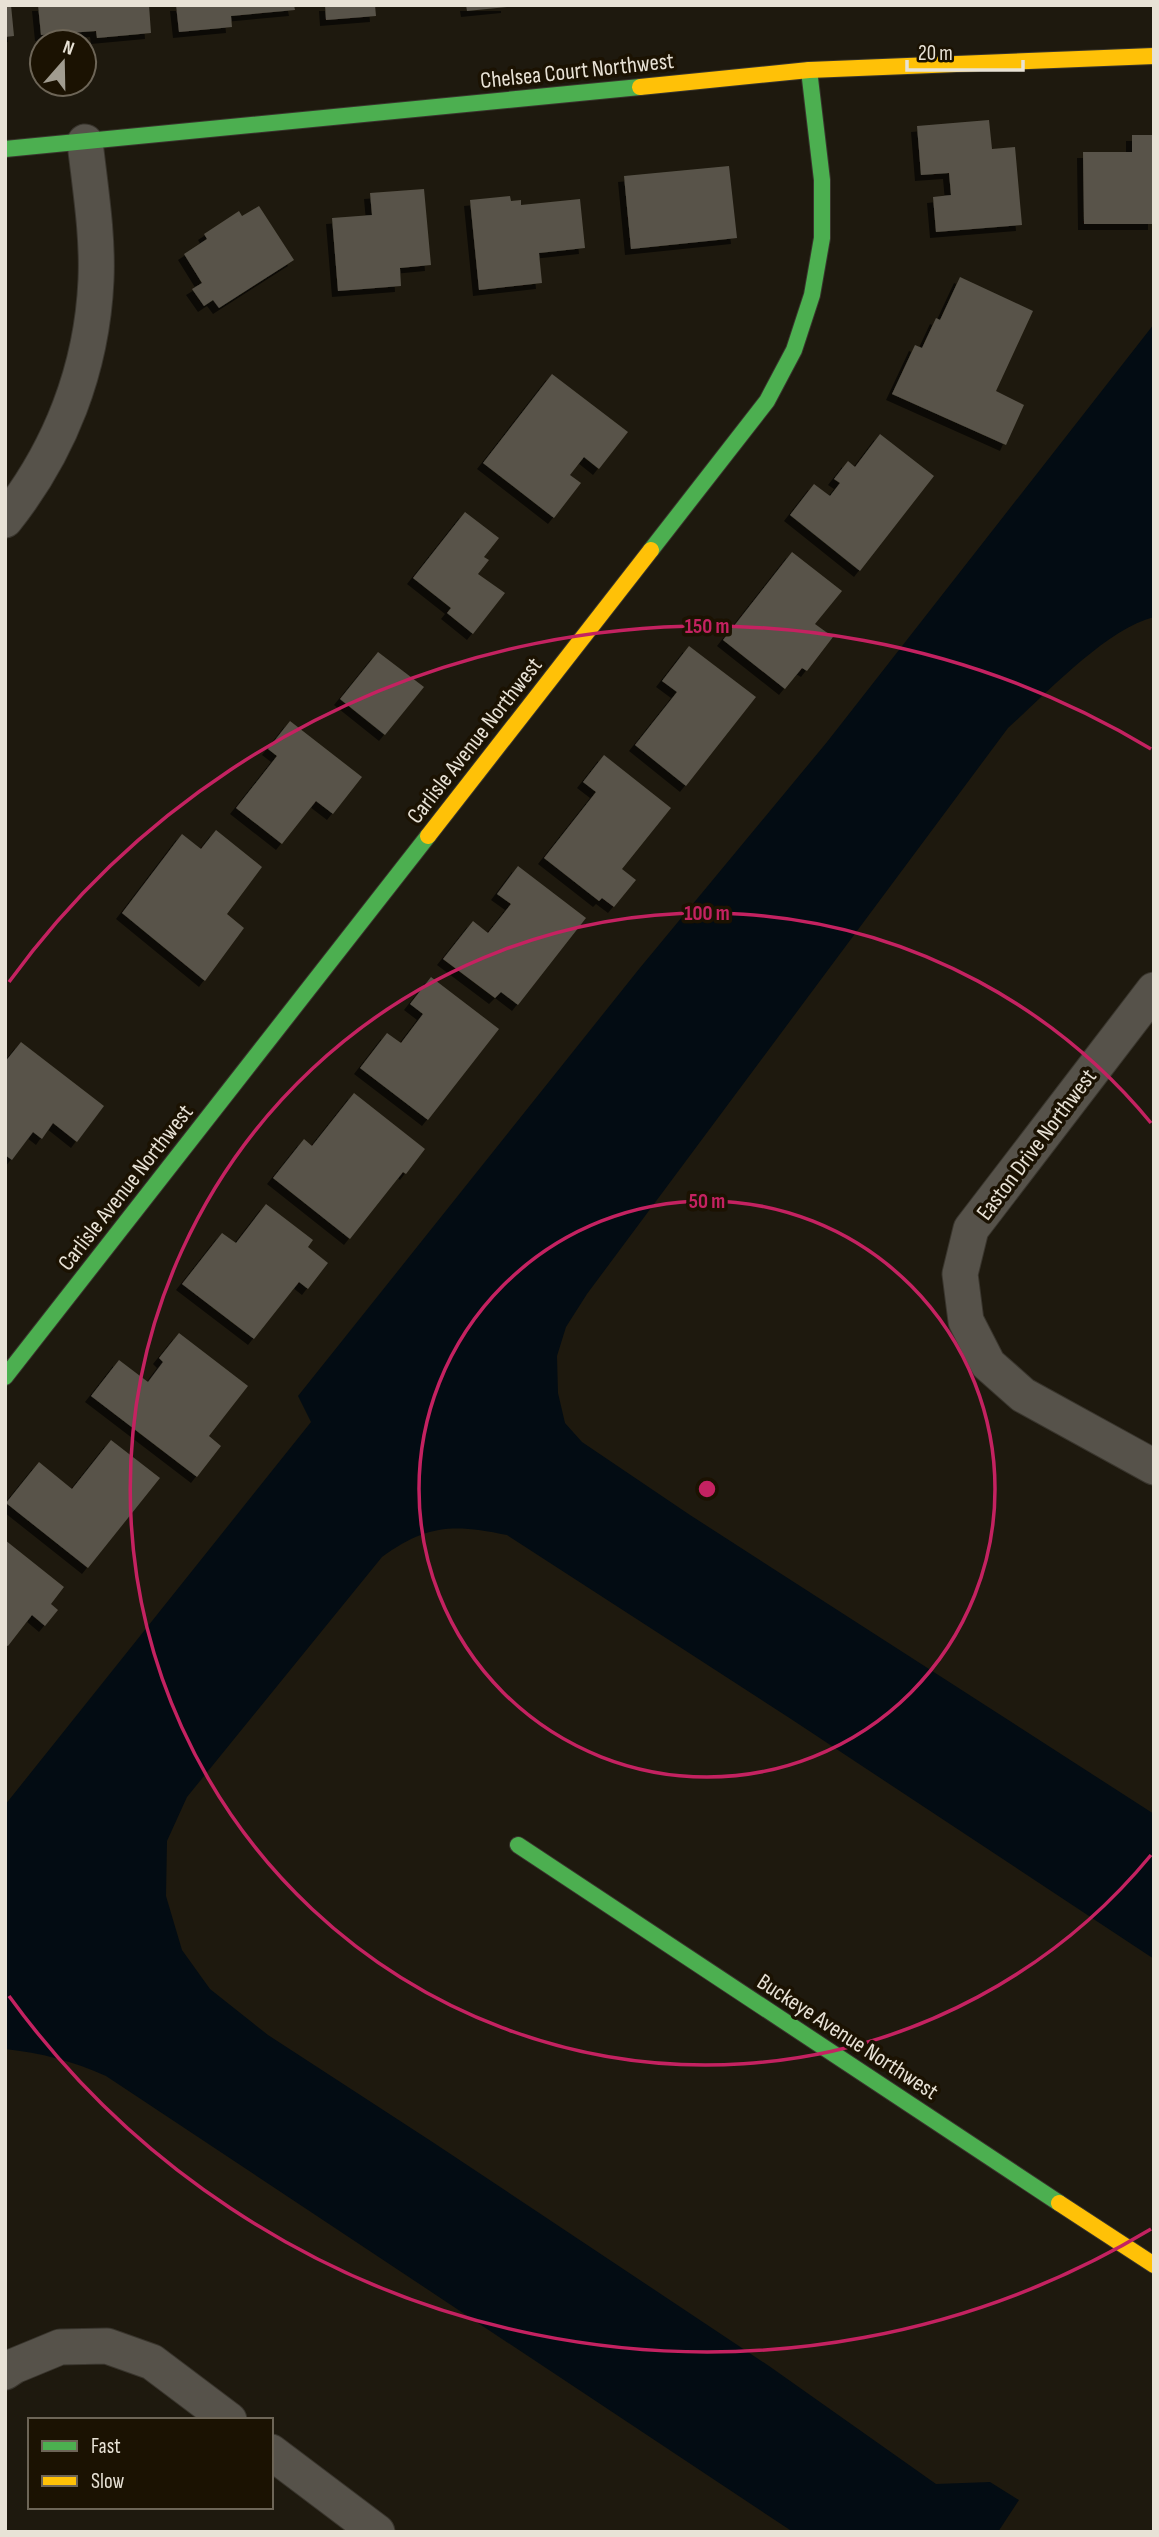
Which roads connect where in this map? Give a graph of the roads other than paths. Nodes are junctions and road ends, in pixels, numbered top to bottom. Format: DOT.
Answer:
graph roads {
  1 [pos="1154,56"];
  2 [pos="809,70"];
  3 [pos="85,142"];
  4 [pos="5,149"];
  5 [pos="5,520"];
  6 [pos="1154,990"];
  7 [pos="5,1377"];
  8 [pos="1154,1467"];
  9 [pos="518,1845"];
  10 [pos="1154,2264"];
  11 [pos="5,2372"];
  12 [pos="226,2418"];
  13 [pos="273,2454"];
  14 [pos="377,2532"];
  1 -- 2 [label="street, Chelsea Court Northwest"];
  2 -- 3 [label="street, Chelsea Court Northwest"];
  2 -- 7 [label="street, Carlisle Avenue Northwest"];
  3 -- 4 [label="street, Chelsea Court Northwest"];
  3 -- 5 [label="street"];
  6 -- 8 [label="street, Easton Drive Northwest"];
  9 -- 10 [label="street, Buckeye Avenue Northwest"];
  11 -- 12 [label="street"];
  13 -- 14 [label="street"];
}
